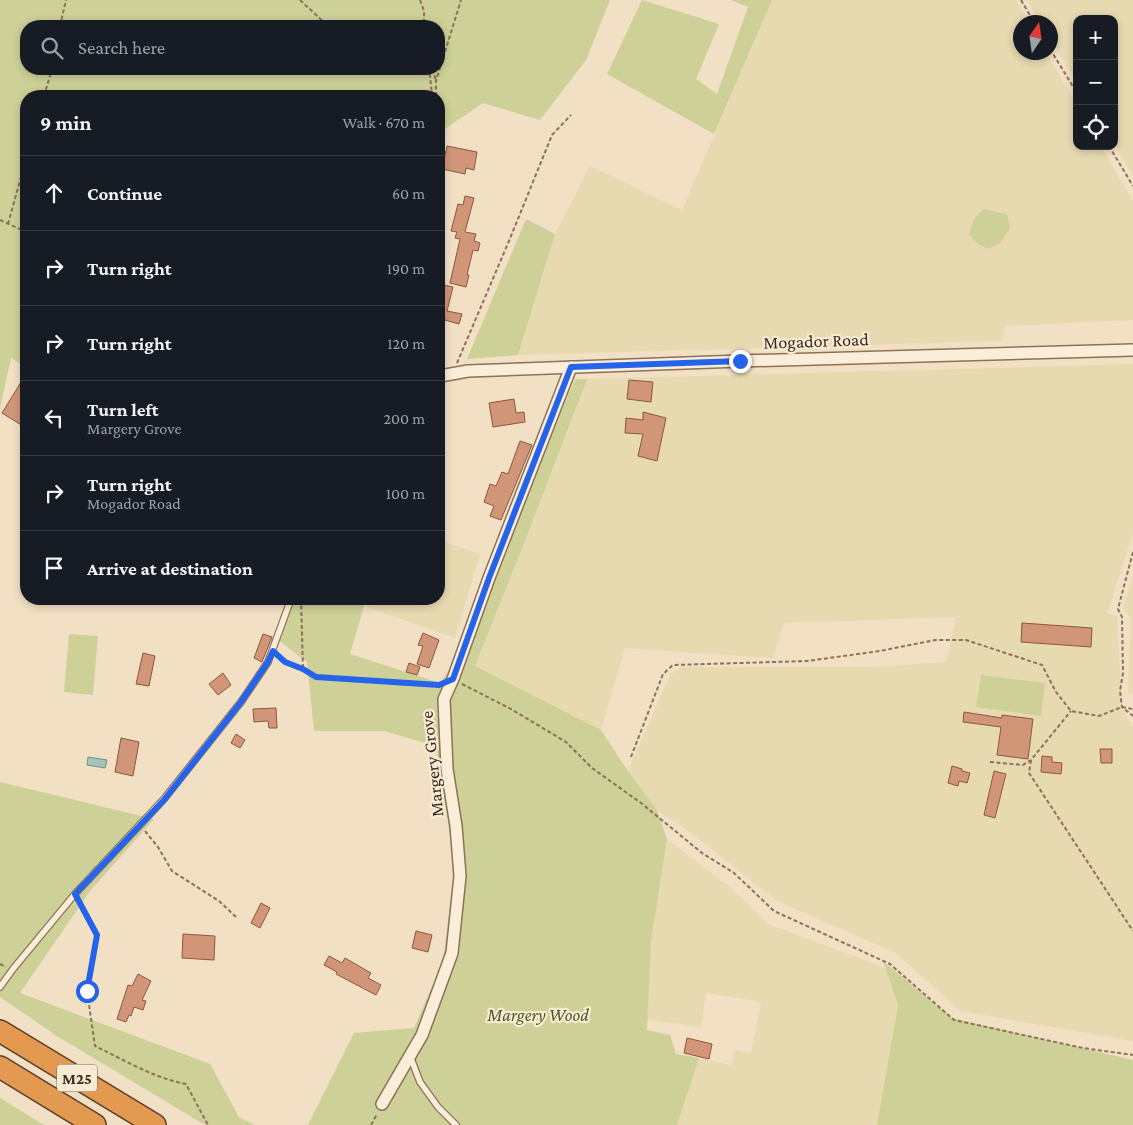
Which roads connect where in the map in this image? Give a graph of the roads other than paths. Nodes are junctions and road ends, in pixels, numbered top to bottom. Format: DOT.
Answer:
graph roads {
  1 [pos="1133,350"];
  2 [pos="571,367"];
  3 [pos="445,375"];
  4 [pos="289,605"];
  5 [pos="1,986"];
  6 [pos="0,1031"];
  7 [pos="410,1056"];
  8 [pos="0,1067"];
  9 [pos="382,1104"];
  10 [pos="95,1125"];
  11 [pos="155,1125"];
  12 [pos="456,1125"];
  1 -- 2 [label="street, Mogador Road"];
  2 -- 3 [label="street, Mogador Road"];
  2 -- 7 [label="street, Margery Grove"];
  4 -- 5 [label="lane"];
  6 -- 11 [label="highway, M25"];
  7 -- 9 [label="street, Margery Grove"];
  7 -- 12 [label="lane"];
  8 -- 10 [label="highway, M25"];
}
